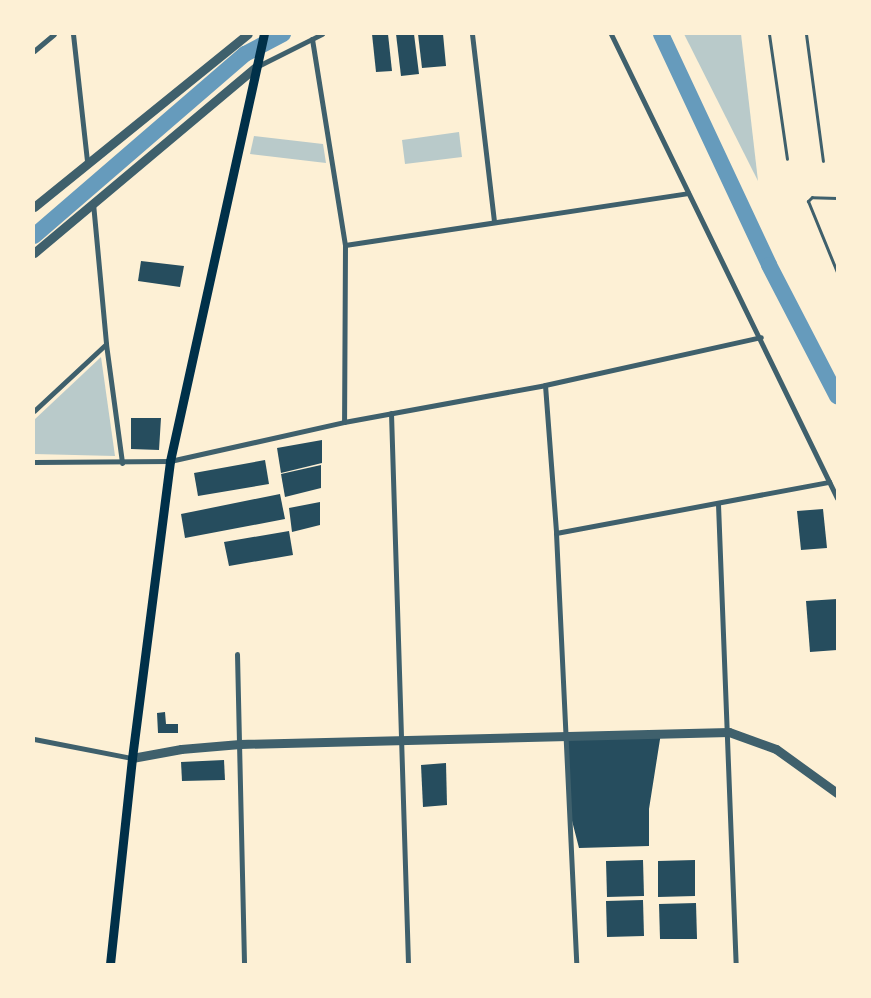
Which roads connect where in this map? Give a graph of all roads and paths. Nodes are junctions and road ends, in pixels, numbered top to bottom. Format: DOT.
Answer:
graph roads {
  1 [pos="54,34"];
  2 [pos="73,34"];
  3 [pos="248,34"];
  4 [pos="264,34"];
  5 [pos="322,34"];
  6 [pos="472,34"];
  7 [pos="611,34"];
  8 [pos="769,34"];
  9 [pos="806,34"];
  10 [pos="312,39"];
  11 [pos="34,50"];
  12 [pos="256,64"];
  13 [pos="787,159"];
  14 [pos="87,161"];
  15 [pos="823,162"];
  16 [pos="688,193"];
  17 [pos="837,198"];
  18 [pos="93,203"];
  19 [pos="34,207"];
  20 [pos="494,222"];
  21 [pos="346,245"];
  22 [pos="34,254"];
  23 [pos="837,272"];
  24 [pos="761,337"];
  25 [pos="106,344"];
  26 [pos="545,385"];
  27 [pos="34,411"];
  28 [pos="391,413"];
  29 [pos="344,422"];
  30 [pos="170,461"];
  31 [pos="34,462"];
  32 [pos="122,463"];
  33 [pos="829,482"];
  34 [pos="837,498"];
  35 [pos="718,504"];
  36 [pos="556,533"];
  37 [pos="237,654"];
  38 [pos="729,732"];
  39 [pos="564,734"];
  40 [pos="34,739"];
  41 [pos="402,742"];
  42 [pos="240,744"];
  43 [pos="132,758"];
  44 [pos="837,793"];
  45 [pos="110,964"];
  46 [pos="244,964"];
  47 [pos="408,964"];
  48 [pos="576,964"];
  49 [pos="736,964"];
  1 -- 11 [label="street"];
  2 -- 14 [label="street"];
  3 -- 14 [label="street"];
  4 -- 12 [label="main road"];
  5 -- 10 [label="street"];
  6 -- 20 [label="street"];
  7 -- 16 [label="street"];
  8 -- 13 [label="lane"];
  9 -- 15 [label="lane"];
  10 -- 12 [label="street"];
  10 -- 21 [label="street"];
  12 -- 18 [label="street"];
  12 -- 30 [label="main road"];
  14 -- 19 [label="street"];
  16 -- 20 [label="street"];
  16 -- 24 [label="street"];
  17 -- 23 [label="lane"];
  18 -- 22 [label="street"];
  18 -- 25 [label="street"];
  20 -- 21 [label="street"];
  21 -- 29 [label="street"];
  24 -- 26 [label="street"];
  24 -- 33 [label="street"];
  25 -- 27 [label="street"];
  25 -- 32 [label="street"];
  26 -- 28 [label="street"];
  26 -- 36 [label="street"];
  28 -- 29 [label="street"];
  28 -- 41 [label="street"];
  29 -- 30 [label="street"];
  30 -- 32 [label="street"];
  30 -- 43 [label="main road"];
  31 -- 32 [label="street"];
  33 -- 34 [label="street"];
  33 -- 35 [label="street"];
  35 -- 36 [label="street"];
  35 -- 38 [label="street"];
  36 -- 39 [label="street"];
  37 -- 42 [label="street"];
  38 -- 39 [label="street"];
  38 -- 44 [label="street"];
  38 -- 49 [label="street"];
  39 -- 41 [label="street"];
  39 -- 48 [label="street"];
  40 -- 43 [label="street"];
  41 -- 42 [label="street"];
  41 -- 47 [label="street"];
  42 -- 43 [label="street"];
  42 -- 46 [label="street"];
  43 -- 45 [label="main road"];
}
